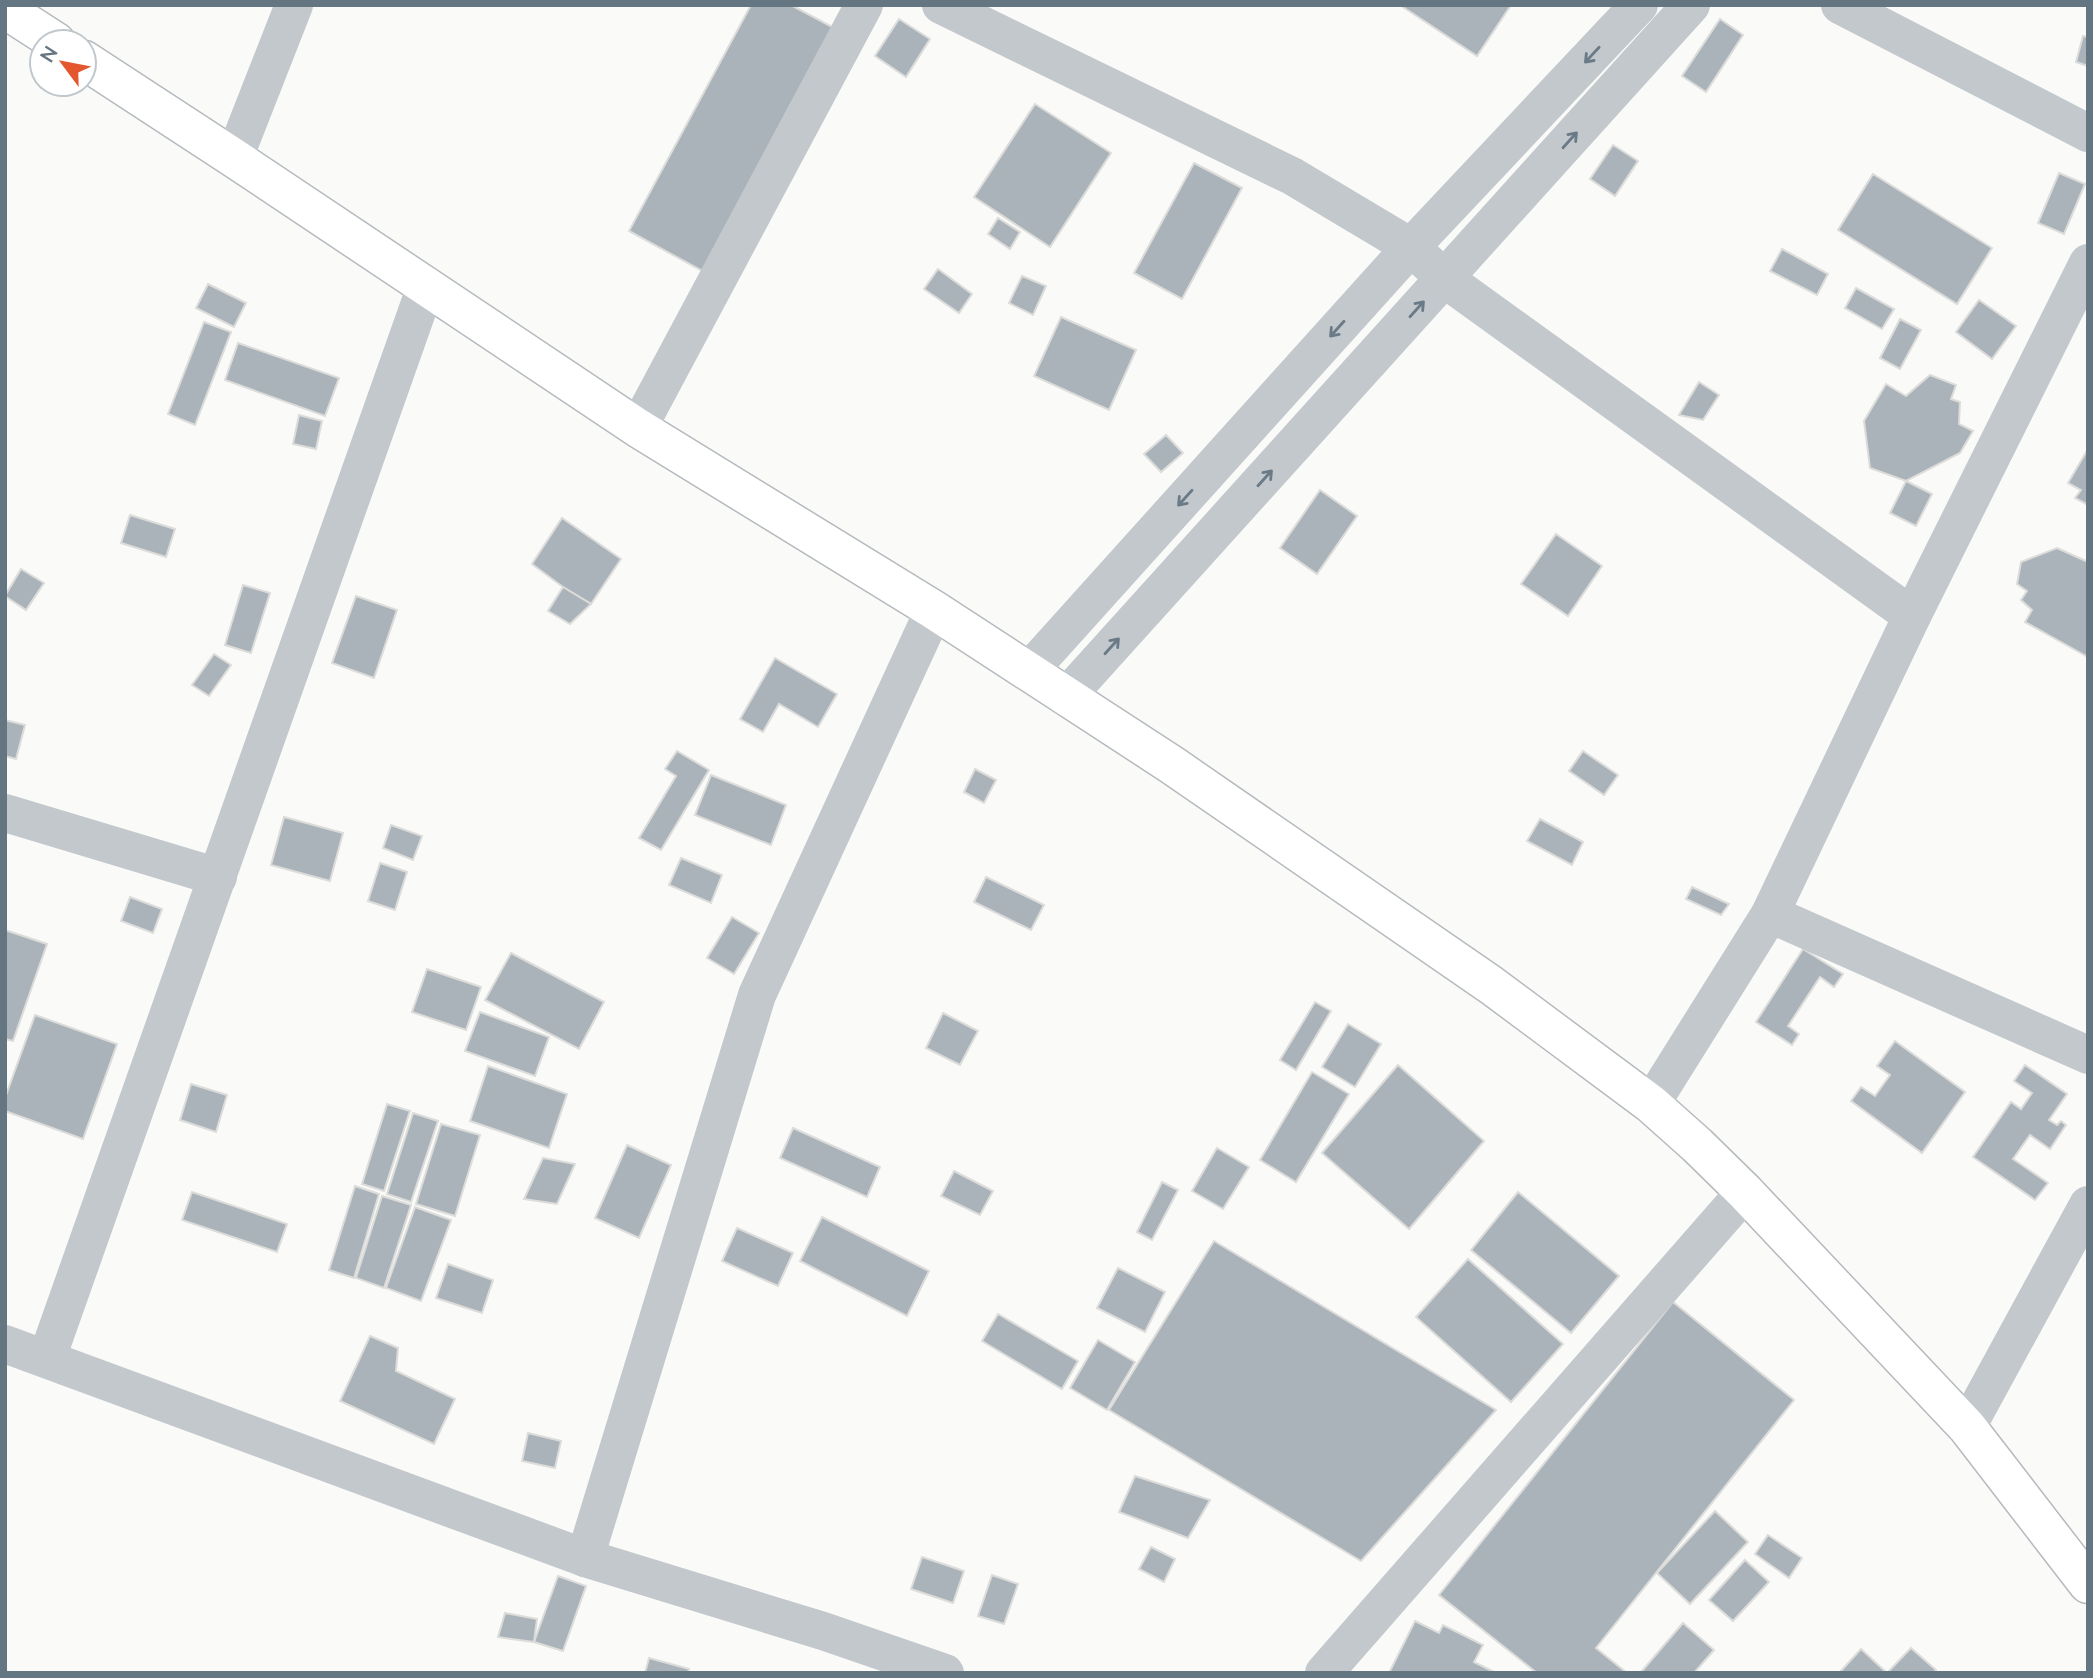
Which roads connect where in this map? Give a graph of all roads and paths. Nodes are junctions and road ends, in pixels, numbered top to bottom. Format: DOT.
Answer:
graph roads {
  1 [pos="294,5"];
  2 [pos="864,5"];
  3 [pos="941,5"];
  4 [pos="1639,5"];
  5 [pos="1690,5"];
  6 [pos="1840,5"];
  7 [pos="5,9"];
  8 [pos="34,28"];
  9 [pos="98,69"];
  10 [pos="2088,133"];
  11 [pos="234,158"];
  12 [pos="1411,247"];
  13 [pos="2088,263"];
  14 [pos="1445,279"];
  15 [pos="426,286"];
  16 [pos="638,428"];
  17 [pos="934,610"];
  18 [pos="1912,616"];
  19 [pos="1028,672"];
  20 [pos="1066,697"];
  21 [pos="5,813"];
  22 [pos="218,877"];
  23 [pos="1770,914"];
  24 [pos="2088,1055"];
  25 [pos="1651,1104"];
  26 [pos="1745,1192"];
  27 [pos="2088,1205"];
  28 [pos="5,1344"];
  29 [pos="47,1358"];
  30 [pos="1967,1427"];
  31 [pos="585,1558"];
  32 [pos="2088,1584"];
  33 [pos="945,1673"];
  34 [pos="1324,1673"];
  1 -- 11 [label="street"];
  2 -- 16 [label="street"];
  3 -- 12 [label="street"];
  4 -- 12 [label="street, one-way"];
  14 -- 5 [label="street, one-way"];
  6 -- 10 [label="street"];
  7 -- 8 [label="main road"];
  9 -- 11 [label="main road"];
  11 -- 15 [label="main road"];
  12 -- 14 [label="street"];
  12 -- 19 [label="street, one-way"];
  13 -- 18 [label="street"];
  14 -- 18 [label="street"];
  20 -- 14 [label="street, one-way"];
  15 -- 16 [label="main road"];
  15 -- 22 [label="street"];
  16 -- 17 [label="main road"];
  17 -- 19 [label="main road"];
  17 -- 31 [label="street"];
  18 -- 23 [label="street"];
  19 -- 20 [label="main road"];
  20 -- 25 [label="main road"];
  21 -- 22 [label="street"];
  22 -- 29 [label="street"];
  23 -- 24 [label="street"];
  23 -- 25 [label="street"];
  25 -- 26 [label="main road"];
  26 -- 30 [label="main road"];
  26 -- 34 [label="street"];
  27 -- 30 [label="street"];
  28 -- 29 [label="street"];
  29 -- 31 [label="street"];
  30 -- 32 [label="main road"];
  31 -- 33 [label="street"];
}
